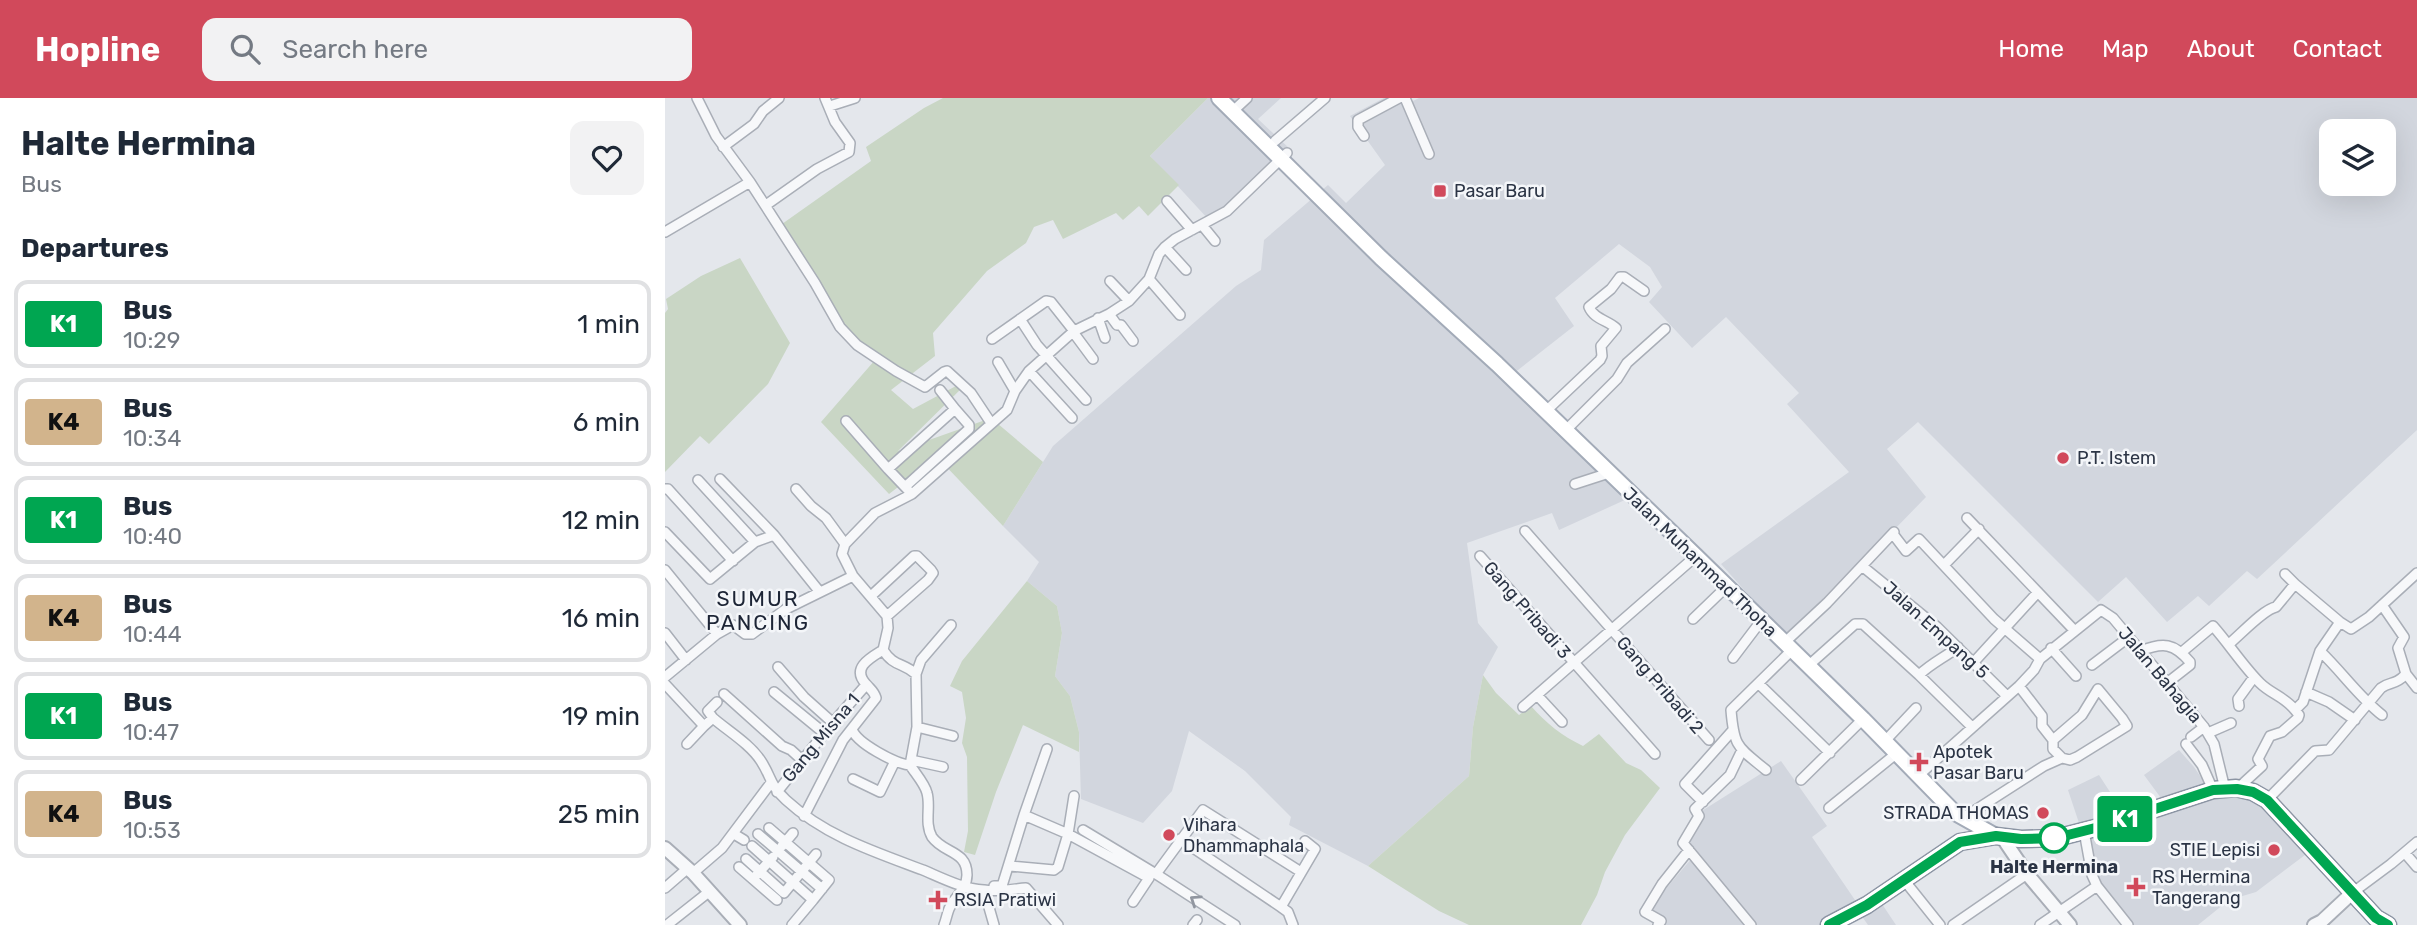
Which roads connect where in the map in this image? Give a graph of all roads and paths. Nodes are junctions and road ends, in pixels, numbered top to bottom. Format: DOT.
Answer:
graph roads {
  1 [pos="697,98"];
  2 [pos="779,98"];
  3 [pos="855,98"];
  4 [pos="1219,98"];
  5 [pos="1325,98"];
  6 [pos="1399,98"];
  7 [pos="1405,98"];
  8 [pos="827,102"];
  9 [pos="1237,103"];
  10 [pos="1364,136"];
  11 [pos="1275,141"];
  12 [pos="723,147"];
  13 [pos="1429,155"];
  14 [pos="1284,156"];
  15 [pos="750,182"];
  16 [pos="1167,201"];
  17 [pos="766,205"];
  18 [pos="1202,225"];
  19 [pos="1192,230"];
  20 [pos="665,232"];
  21 [pos="1215,241"];
  22 [pos="1165,247"];
  23 [pos="1186,271"];
  24 [pos="1149,279"];
  25 [pos="1110,281"];
  26 [pos="1644,291"];
  27 [pos="1129,301"];
  28 [pos="1109,314"];
  29 [pos="1180,315"];
  30 [pos="1098,318"];
  31 [pos="1020,319"];
  32 [pos="1665,329"];
  33 [pos="1074,331"];
  34 [pos="992,338"];
  35 [pos="1105,338"];
  36 [pos="1133,341"];
  37 [pos="1047,355"];
  38 [pos="1093,359"];
  39 [pos="998,362"];
  40 [pos="1029,371"];
  41 [pos="940,390"];
  42 [pos="1015,391"];
  43 [pos="1086,400"];
  44 [pos="955,409"];
  45 [pos="1545,412"];
  46 [pos="1072,418"];
  47 [pos="846,421"];
  48 [pos="991,423"];
  49 [pos="1566,431"];
  50 [pos="888,468"];
  51 [pos="1609,473"];
  52 [pos="720,479"];
  53 [pos="698,480"];
  54 [pos="1575,484"];
  55 [pos="665,489"];
  56 [pos="796,489"];
  57 [pos="904,496"];
  58 [pos="1967,518"];
  59 [pos="1979,529"];
  60 [pos="1525,531"];
  61 [pos="665,532"];
  62 [pos="774,535"];
  63 [pos="755,542"];
  64 [pos="845,544"];
  65 [pos="1480,556"];
  66 [pos="1696,556"];
  67 [pos="733,561"];
  68 [pos="1944,565"];
  69 [pos="1862,566"];
  70 [pos="666,570"];
  71 [pos="2417,573"];
  72 [pos="2285,574"];
  73 [pos="853,576"];
  74 [pos="1722,582"];
  75 [pos="2295,584"];
  76 [pos="819,591"];
  77 [pos="2038,592"];
  78 [pos="871,596"];
  79 [pos="2382,604"];
  80 [pos="887,616"];
  81 [pos="1693,619"];
  82 [pos="1761,621"];
  83 [pos="2340,622"];
  84 [pos="951,625"];
  85 [pos="2004,627"];
  86 [pos="2074,629"];
  87 [pos="1612,630"];
  88 [pos="665,633"];
  89 [pos="717,634"];
  90 [pos="2129,637"];
  91 [pos="2229,644"];
  92 [pos="1788,646"];
  93 [pos="1958,647"];
  94 [pos="2051,648"];
  95 [pos="883,650"];
  96 [pos="2141,651"];
  97 [pos="2320,651"];
  98 [pos="2182,652"];
  99 [pos="1733,658"];
  100 [pos="2040,659"];
  101 [pos="687,660"];
  102 [pos="1974,662"];
  103 [pos="1574,664"];
  104 [pos="2092,665"];
  105 [pos="1808,666"];
  106 [pos="778,667"];
  107 [pos="916,674"];
  108 [pos="2406,674"];
  109 [pos="1919,675"];
  110 [pos="2076,676"];
  111 [pos="665,677"];
  112 [pos="2254,677"];
  113 [pos="1760,682"];
  114 [pos="2167,683"];
  115 [pos="665,684"];
  116 [pos="866,685"];
  117 [pos="2019,686"];
  118 [pos="2417,688"];
  119 [pos="774,692"];
  120 [pos="2306,692"];
  121 [pos="1537,695"];
  122 [pos="2007,696"];
  123 [pos="2367,703"];
  124 [pos="2239,706"];
  125 [pos="1523,707"];
  126 [pos="1916,708"];
  127 [pos="2295,710"];
  128 [pos="2382,715"];
  129 [pos="713,718"];
  130 [pos="1863,719"];
  131 [pos="2355,720"];
  132 [pos="832,722"];
  133 [pos="1562,722"];
  134 [pos="2231,723"];
  135 [pos="705,726"];
  136 [pos="917,727"];
  137 [pos="1972,727"];
  138 [pos="852,729"];
  139 [pos="1733,730"];
  140 [pos="2206,730"];
  141 [pos="824,733"];
  142 [pos="953,736"];
  143 [pos="1709,740"];
  144 [pos="2053,740"];
  145 [pos="1885,741"];
  146 [pos="687,744"];
  147 [pos="1047,749"];
  148 [pos="1742,750"];
  149 [pos="1830,753"];
  150 [pos="1897,753"];
  151 [pos="1655,754"];
  152 [pos="2062,758"];
  153 [pos="802,760"];
  154 [pos="895,761"];
  155 [pos="910,762"];
  156 [pos="943,767"];
  157 [pos="1766,770"];
  158 [pos="1919,775"];
  159 [pos="853,779"];
  160 [pos="1801,780"];
  161 [pos="774,788"];
  162 [pos="2225,789"];
  163 [pos="1074,796"];
  164 [pos="2267,800"];
  165 [pos="1703,802"];
  166 [pos="1829,808"];
  167 [pos="1024,815"];
  168 [pos="804,816"];
  169 [pos="1959,816"];
  170 [pos="769,828"];
  171 [pos="1083,830"];
  172 [pos="2084,831"];
  173 [pos="793,833"];
  174 [pos="734,834"];
  175 [pos="758,834"];
  176 [pos="1068,834"];
  177 [pos="1999,836"];
  178 [pos="1179,839"];
  179 [pos="1305,841"];
  180 [pos="785,842"];
  181 [pos="2417,842"];
  182 [pos="1952,845"];
  183 [pos="1103,846"];
  184 [pos="665,849"];
  185 [pos="1689,850"];
  186 [pos="778,851"];
  187 [pos="2405,853"];
  188 [pos="816,854"];
  189 [pos="769,860"];
  190 [pos="809,862"];
  191 [pos="742,863"];
  192 [pos="1010,866"];
  193 [pos="2417,867"];
  194 [pos="691,871"];
  195 [pos="801,871"];
  196 [pos="1301,872"];
  197 [pos="1152,874"];
  198 [pos="2027,874"];
  199 [pos="756,875"];
  200 [pos="1905,880"];
  201 [pos="793,881"];
  202 [pos="965,885"];
  203 [pos="2097,886"];
  204 [pos="665,888"];
  205 [pos="822,889"];
  206 [pos="995,889"];
  207 [pos="710,891"];
  208 [pos="2352,893"];
  209 [pos="777,900"];
  210 [pos="813,900"];
  211 [pos="1133,902"];
  212 [pos="1282,907"];
  213 [pos="2059,912"];
  214 [pos="667,925"];
  215 [pos="740,925"];
  216 [pos="792,925"];
  217 [pos="944,925"];
  218 [pos="994,925"];
  219 [pos="1058,925"];
  220 [pos="1235,925"];
  221 [pos="1293,925"];
  222 [pos="1658,925"];
  223 [pos="1751,925"];
  224 [pos="1829,925"];
  225 [pos="1940,925"];
  226 [pos="1953,925"];
  227 [pos="2040,925"];
  228 [pos="2070,925"];
  229 [pos="2128,925"];
  230 [pos="2314,925"];
  231 [pos="2388,925"];
  1 -- 12 [label="street"];
  2 -- 12 [label="street"];
  3 -- 8 [label="street"];
  4 -- 9 [label="main road, Jalan Muhammad Thoha"];
  5 -- 11 [label="street"];
  6 -- 10 [label="street"];
  7 -- 13 [label="street"];
  8 -- 17 [label="street"];
  9 -- 11 [label="main road, Jalan Muhammad Thoha"];
  9 -- 14 [label="main road, Jalan Muhammad Thoha"];
  11 -- 14 [label="main road, Jalan Muhammad Thoha"];
  12 -- 15 [label="street"];
  14 -- 18 [label="street"];
  14 -- 45 [label="main road, Jalan Muhammad Thoha"];
  15 -- 17 [label="street"];
  15 -- 20 [label="street"];
  16 -- 19 [label="street"];
  17 -- 48 [label="street"];
  18 -- 19 [label="street"];
  18 -- 21 [label="street"];
  19 -- 22 [label="street"];
  22 -- 23 [label="street"];
  22 -- 24 [label="street"];
  24 -- 27 [label="street"];
  24 -- 29 [label="street"];
  25 -- 27 [label="street"];
  26 -- 45 [label="street"];
  27 -- 28 [label="street"];
  28 -- 30 [label="street"];
  28 -- 36 [label="street"];
  30 -- 33 [label="street"];
  30 -- 35 [label="street"];
  31 -- 33 [label="street"];
  31 -- 34 [label="street"];
  31 -- 37 [label="street"];
  32 -- 49 [label="street"];
  33 -- 37 [label="street"];
  33 -- 38 [label="street"];
  37 -- 40 [label="street"];
  37 -- 43 [label="street"];
  39 -- 42 [label="street"];
  40 -- 42 [label="street"];
  40 -- 46 [label="street"];
  41 -- 44 [label="street"];
  42 -- 48 [label="street"];
  44 -- 50 [label="street"];
  44 -- 57 [label="street"];
  45 -- 49 [label="main road, Jalan Muhammad Thoha"];
  47 -- 50 [label="street"];
  48 -- 57 [label="street"];
  49 -- 51 [label="main road, Jalan Muhammad Thoha"];
  50 -- 57 [label="street"];
  51 -- 54 [label="street"];
  51 -- 66 [label="main road, Jalan Muhammad Thoha"];
  52 -- 62 [label="street"];
  53 -- 63 [label="street"];
  55 -- 67 [label="street"];
  56 -- 64 [label="street"];
  57 -- 64 [label="street"];
  58 -- 59 [label="street"];
  59 -- 68 [label="street"];
  59 -- 77 [label="street"];
  60 -- 87 [label="street, Gang Pribadi 2"];
  61 -- 67 [label="street"];
  62 -- 63 [label="street"];
  62 -- 76 [label="street"];
  63 -- 67 [label="street"];
  64 -- 73 [label="street"];
  65 -- 103 [label="street, Gang Pribadi 3"];
  66 -- 74 [label="main road, Jalan Muhammad Thoha"];
  66 -- 87 [label="street"];
  68 -- 69 [label="street"];
  68 -- 85 [label="street"];
  69 -- 92 [label="street"];
  69 -- 93 [label="street, Jalan Empang 5"];
  70 -- 89 [label="street"];
  71 -- 79 [label="street"];
  72 -- 75 [label="street"];
  73 -- 76 [label="street"];
  73 -- 78 [label="street"];
  74 -- 81 [label="street"];
  74 -- 82 [label="main road, Jalan Muhammad Thoha"];
  75 -- 83 [label="street"];
  75 -- 91 [label="street"];
  76 -- 89 [label="street"];
  77 -- 85 [label="street"];
  77 -- 86 [label="street"];
  78 -- 80 [label="street"];
  78 -- 80 [label="street"];
  79 -- 83 [label="street"];
  79 -- 108 [label="street"];
  80 -- 95 [label="street"];
  82 -- 92 [label="main road, Jalan Muhammad Thoha"];
  82 -- 99 [label="street"];
  83 -- 97 [label="street"];
  84 -- 107 [label="street"];
  85 -- 100 [label="street"];
  85 -- 102 [label="street"];
  86 -- 90 [label="street, Jalan Bahagia"];
  86 -- 94 [label="street, Jalan Bahagia"];
  87 -- 103 [label="street"];
  87 -- 143 [label="street, Gang Pribadi 2"];
  88 -- 101 [label="street"];
  89 -- 101 [label="street"];
  90 -- 96 [label="street, Jalan Bahagia"];
  90 -- 104 [label="street"];
  91 -- 98 [label="street"];
  91 -- 112 [label="street"];
  92 -- 105 [label="main road, Jalan Muhammad Thoha"];
  92 -- 113 [label="street"];
  93 -- 102 [label="street, Jalan Empang 5"];
  93 -- 109 [label="street"];
  94 -- 100 [label="street, Jalan Bahagia"];
  94 -- 110 [label="street"];
  95 -- 107 [label="street"];
  95 -- 116 [label="street"];
  96 -- 98 [label="street"];
  96 -- 114 [label="street, Jalan Bahagia"];
  97 -- 120 [label="street"];
  97 -- 123 [label="street"];
  98 -- 114 [label="street"];
  100 -- 117 [label="street, Jalan Bahagia"];
  101 -- 111 [label="street"];
  102 -- 122 [label="street, Jalan Empang 5"];
  103 -- 121 [label="street"];
  103 -- 151 [label="street, Gang Pribadi 3"];
  105 -- 109 [label="street"];
  105 -- 130 [label="main road, Jalan Muhammad Thoha"];
  106 -- 132 [label="street"];
  107 -- 136 [label="street"];
  108 -- 118 [label="street"];
  108 -- 123 [label="street"];
  109 -- 137 [label="street"];
  112 -- 124 [label="street"];
  112 -- 127 [label="street"];
  113 -- 139 [label="street"];
  113 -- 149 [label="street"];
  114 -- 140 [label="street, Jalan Bahagia"];
  115 -- 135 [label="street"];
  116 -- 132 [label="street, Gang Misna 1"];
  116 -- 138 [label="street"];
  117 -- 122 [label="street, Jalan Bahagia"];
  117 -- 144 [label="street"];
  119 -- 141 [label="street"];
  120 -- 127 [label="street"];
  120 -- 131 [label="street"];
  121 -- 125 [label="street"];
  121 -- 133 [label="street"];
  122 -- 137 [label="street, Jalan Bahagia"];
  123 -- 128 [label="street"];
  123 -- 131 [label="street"];
  126 -- 145 [label="street"];
  127 -- 162 [label="street"];
  129 -- 135 [label="street"];
  129 -- 153 [label="street"];
  129 -- 161 [label="street"];
  130 -- 145 [label="main road, Jalan Muhammad Thoha"];
  130 -- 149 [label="street"];
  131 -- 164 [label="street"];
  132 -- 141 [label="street, Gang Misna 1"];
  134 -- 140 [label="street"];
  135 -- 146 [label="street"];
  136 -- 142 [label="street"];
  136 -- 155 [label="street"];
  137 -- 158 [label="street, Jalan Bahagia"];
  138 -- 154 [label="street"];
  138 -- 168 [label="street"];
  139 -- 148 [label="street"];
  139 -- 165 [label="street"];
  140 -- 162 [label="street, Jalan Bahagia"];
  140 -- 162 [label="street"];
  141 -- 153 [label="street, Gang Misna 1"];
  144 -- 152 [label="street"];
  144 -- 152 [label="street"];
  145 -- 150 [label="main road, Jalan Muhammad Thoha"];
  147 -- 167 [label="street"];
  148 -- 157 [label="street"];
  148 -- 165 [label="street"];
  149 -- 160 [label="street"];
  150 -- 158 [label="main road, Jalan Muhammad Thoha"];
  150 -- 166 [label="street"];
  152 -- 169 [label="street"];
  153 -- 161 [label="street, Gang Misna 1"];
  154 -- 155 [label="street"];
  154 -- 159 [label="street"];
  155 -- 156 [label="street"];
  155 -- 202 [label="street"];
  158 -- 169 [label="main road, Jalan Muhammad Thoha"];
  161 -- 168 [label="street"];
  161 -- 174 [label="street, Gang Misna 1"];
  162 -- 164 [label="highway"];
  162 -- 172 [label="highway"];
  163 -- 176 [label="street"];
  164 -- 208 [label="highway"];
  165 -- 185 [label="street"];
  167 -- 176 [label="street"];
  167 -- 192 [label="street"];
  168 -- 202 [label="street"];
  169 -- 177 [label="main road, Jalan Muhammad Thoha"];
  169 -- 182 [label="main road"];
  170 -- 180 [label="street"];
  171 -- 183 [label="street"];
  172 -- 177 [label="highway"];
  172 -- 203 [label="street"];
  173 -- 180 [label="street"];
  174 -- 189 [label="street"];
  174 -- 194 [label="street, Gang Misna 1"];
  175 -- 186 [label="street"];
  176 -- 183 [label="street"];
  176 -- 192 [label="street"];
  177 -- 182 [label="highway"];
  177 -- 198 [label="street"];
  178 -- 196 [label="street"];
  178 -- 197 [label="street"];
  178 -- 212 [label="street"];
  179 -- 196 [label="street"];
  180 -- 186 [label="street"];
  180 -- 190 [label="street"];
  181 -- 187 [label="street"];
  182 -- 200 [label="highway"];
  183 -- 197 [label="street"];
  184 -- 194 [label="street"];
  185 -- 222 [label="street"];
  185 -- 223 [label="street"];
  186 -- 189 [label="street"];
  186 -- 195 [label="street"];
  187 -- 193 [label="street"];
  187 -- 208 [label="street"];
  188 -- 190 [label="street"];
  189 -- 199 [label="street"];
  189 -- 201 [label="street"];
  190 -- 195 [label="street"];
  190 -- 205 [label="street"];
  191 -- 199 [label="street"];
  192 -- 206 [label="street"];
  194 -- 204 [label="street, Gang Misna 1"];
  194 -- 207 [label="street"];
  195 -- 201 [label="street"];
  195 -- 205 [label="street"];
  196 -- 212 [label="street"];
  197 -- 211 [label="street"];
  220 -- 197 [label="street, one-way"];
  198 -- 213 [label="street"];
  198 -- 226 [label="street"];
  199 -- 201 [label="street"];
  199 -- 209 [label="street"];
  200 -- 224 [label="highway"];
  200 -- 225 [label="street"];
  201 -- 210 [label="street"];
  202 -- 206 [label="street"];
  202 -- 217 [label="street"];
  203 -- 213 [label="street"];
  203 -- 229 [label="street"];
  205 -- 210 [label="street"];
  206 -- 218 [label="street"];
  206 -- 219 [label="street"];
  207 -- 214 [label="street"];
  207 -- 215 [label="street"];
  208 -- 230 [label="street"];
  208 -- 231 [label="highway"];
  210 -- 216 [label="street"];
  212 -- 221 [label="street"];
  213 -- 227 [label="street"];
  213 -- 228 [label="street"];
}
